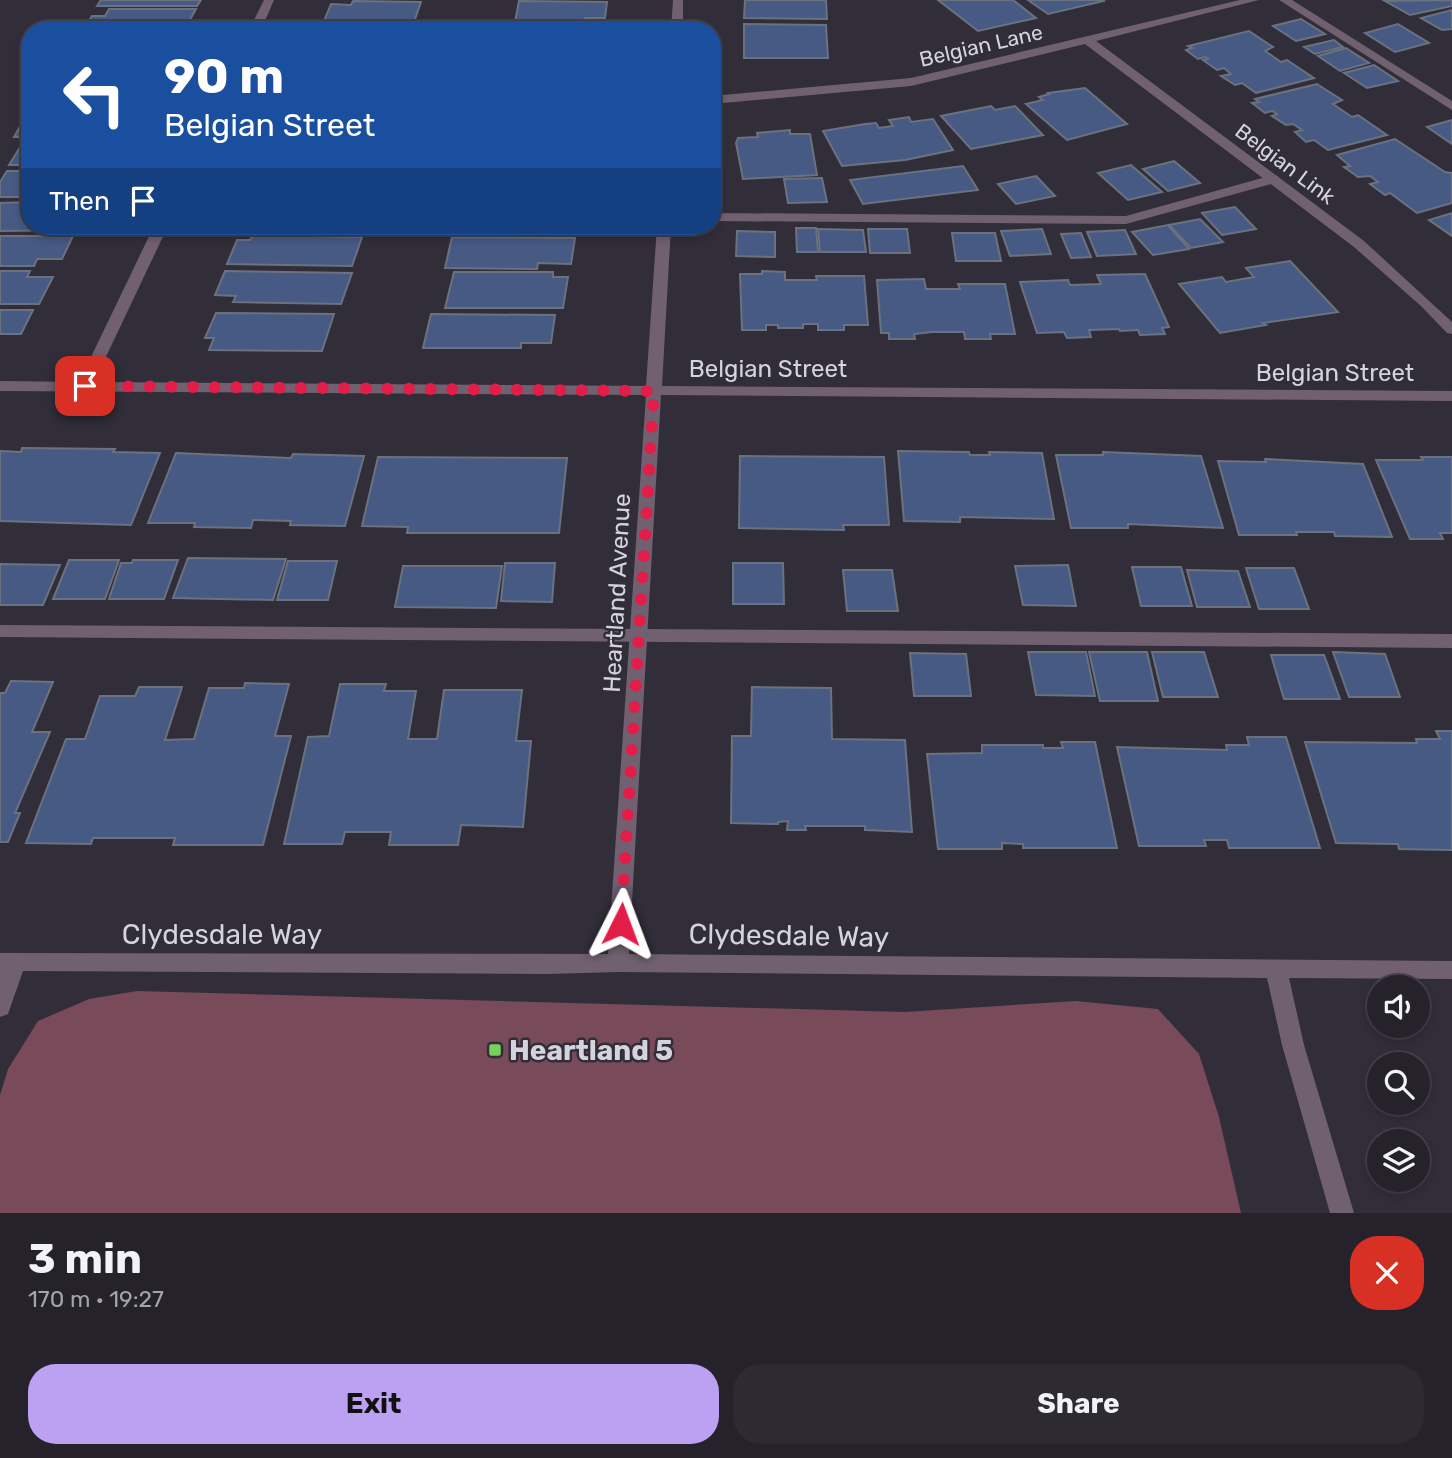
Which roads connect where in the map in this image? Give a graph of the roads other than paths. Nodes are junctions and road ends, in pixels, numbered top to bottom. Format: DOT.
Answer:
graph roads {
  1 [pos="269,0"];
  2 [pos="678,0"];
  3 [pos="1254,0"];
  4 [pos="1284,0"];
  5 [pos="259,21"];
  6 [pos="677,21"];
  7 [pos="1087,40"];
  8 [pos="721,99"];
  9 [pos="1452,106"];
  10 [pos="1273,179"];
  11 [pos="721,217"];
  12 [pos="157,235"];
  13 [pos="663,235"];
  14 [pos="1452,330"];
  15 [pos="0,386"];
  16 [pos="85,386"];
  17 [pos="654,391"];
  18 [pos="1452,396"];
  19 [pos="0,631"];
  20 [pos="639,636"];
  21 [pos="1452,641"];
  22 [pos="8,962"];
  23 [pos="618,962"];
  24 [pos="1276,970"];
  25 [pos="1452,970"];
  26 [pos="0,1007"];
  27 [pos="1342,1213"];
  1 -- 5 [label="street"];
  2 -- 6 [label="street"];
  3 -- 7 [label="street, Belgian Lane"];
  4 -- 9 [label="street"];
  7 -- 8 [label="street, Belgian Lane"];
  7 -- 10 [label="street, Belgian Link"];
  10 -- 11 [label="street"];
  10 -- 14 [label="street, Belgian Link"];
  12 -- 16 [label="street"];
  13 -- 17 [label="street, Heartland Avenue"];
  15 -- 16 [label="street, Belgian Street"];
  16 -- 17 [label="street, Belgian Street"];
  17 -- 18 [label="street, Belgian Street"];
  17 -- 20 [label="street, Heartland Avenue"];
  19 -- 20 [label="street"];
  20 -- 21 [label="street"];
  20 -- 23 [label="street, Heartland Avenue"];
  22 -- 23 [label="street, Clydesdale Way"];
  22 -- 26 [label="street"];
  23 -- 24 [label="street, Clydesdale Way"];
  24 -- 25 [label="street, Clydesdale Way"];
  24 -- 27 [label="street"];
}
